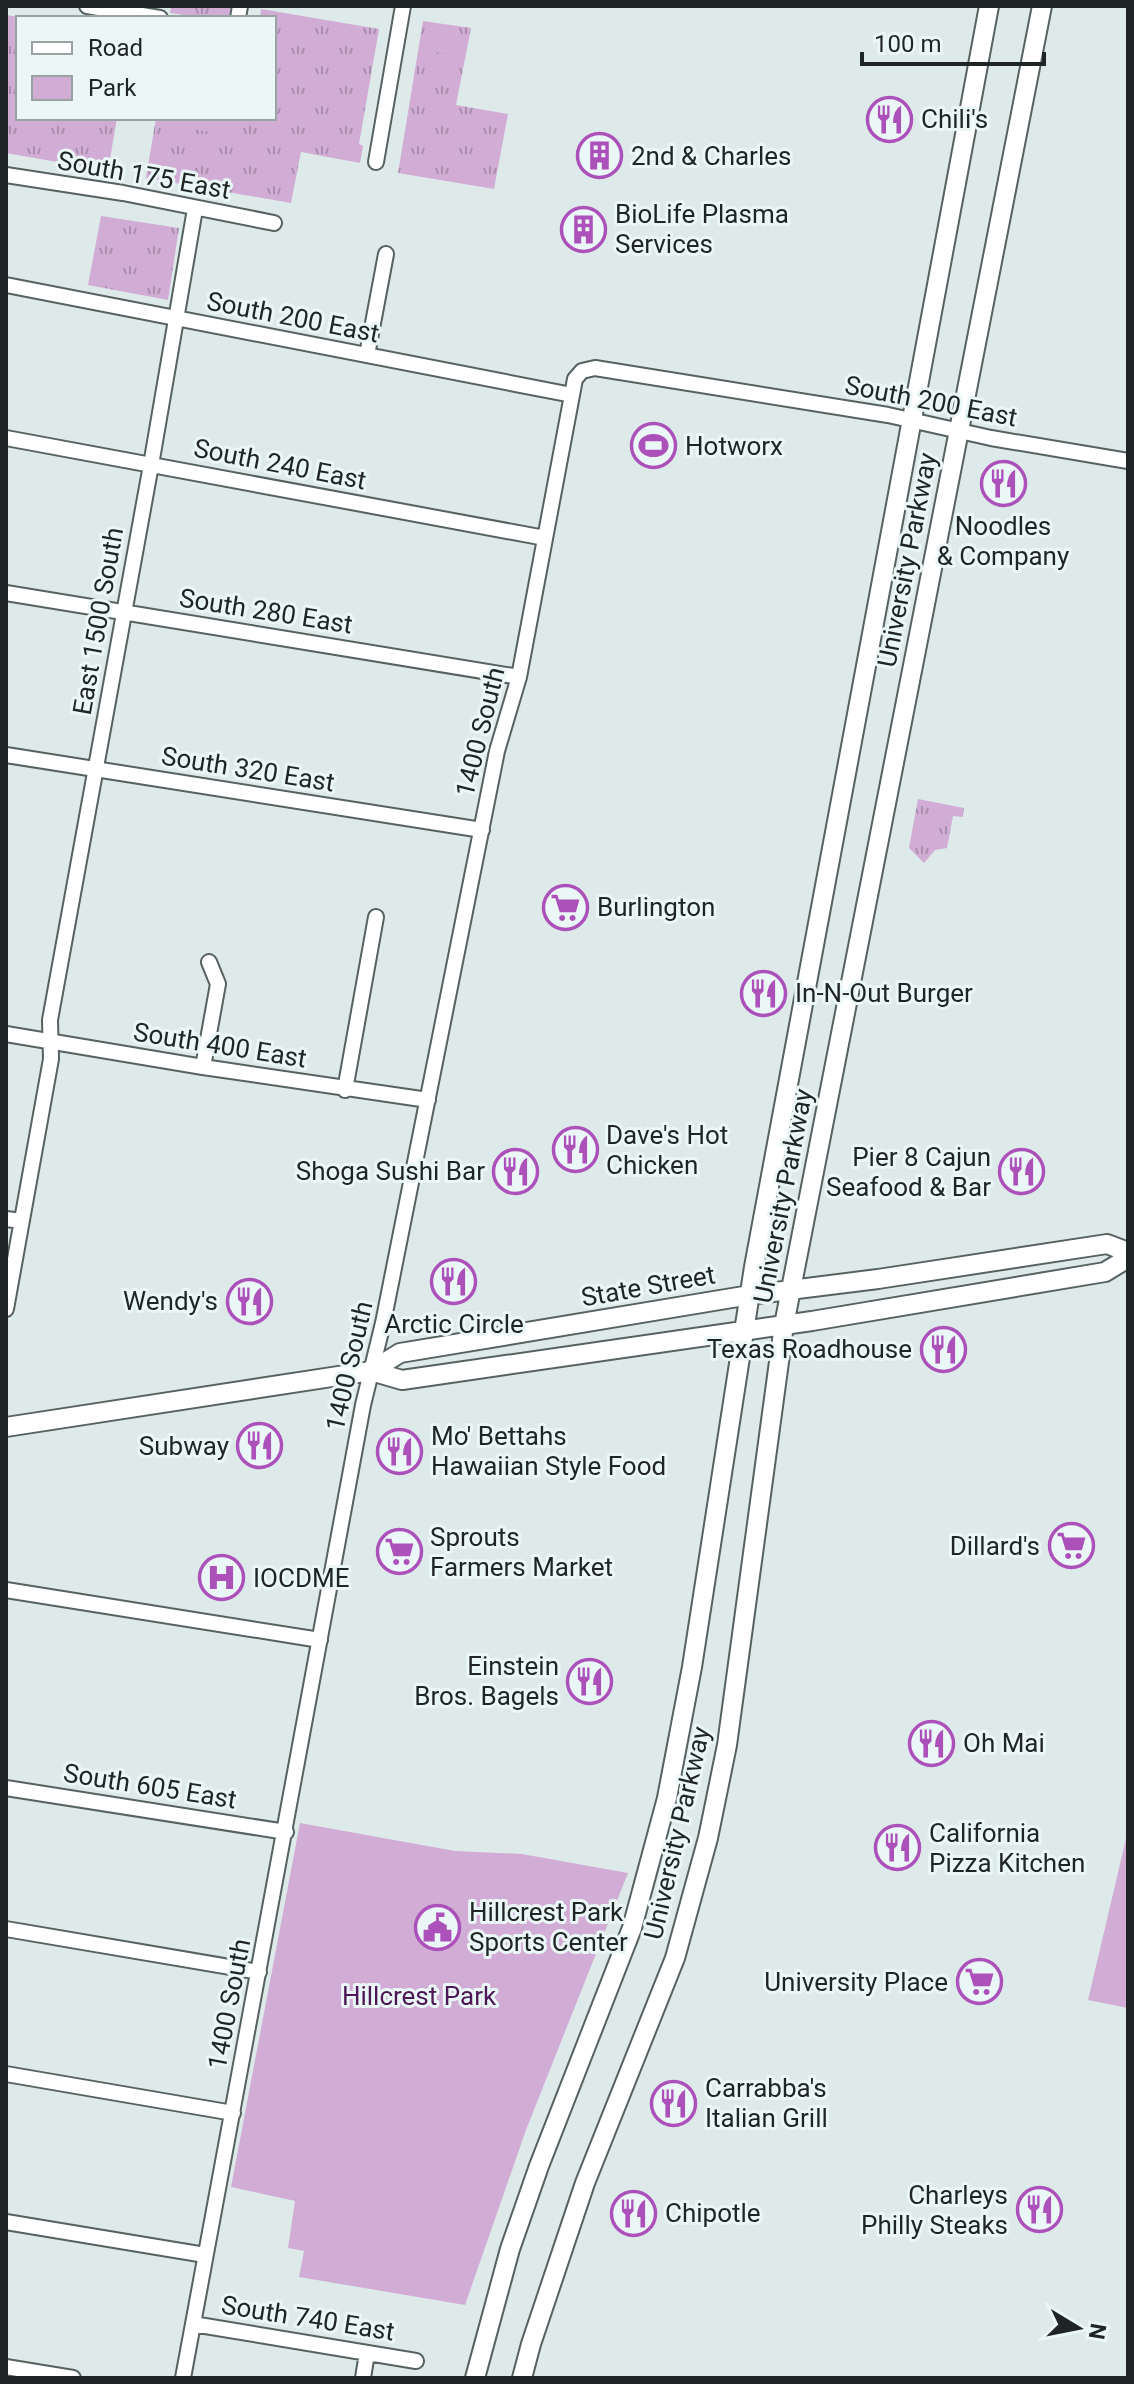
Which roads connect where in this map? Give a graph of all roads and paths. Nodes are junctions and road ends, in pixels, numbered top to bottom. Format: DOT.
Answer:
graph roads {
  1 [pos="87,6"];
  2 [pos="403,6"];
  3 [pos="989,6"];
  4 [pos="1042,6"];
  5 [pos="148,16"];
  6 [pos="376,162"];
  7 [pos="6,175"];
  8 [pos="195,209"];
  9 [pos="274,223"];
  10 [pos="386,254"];
  11 [pos="6,285"];
  12 [pos="175,319"];
  13 [pos="367,355"];
  14 [pos="582,371"];
  15 [pos="572,395"];
  16 [pos="913,421"];
  17 [pos="958,431"];
  18 [pos="6,438"];
  19 [pos="1128,461"];
  20 [pos="151,465"];
  21 [pos="545,538"];
  22 [pos="6,593"];
  23 [pos="124,613"];
  24 [pos="519,677"];
  25 [pos="6,755"];
  26 [pos="96,768"];
  27 [pos="482,830"];
  28 [pos="376,917"];
  29 [pos="209,962"];
  30 [pos="6,1034"];
  31 [pos="51,1041"];
  32 [pos="203,1067"];
  33 [pos="345,1090"];
  34 [pos="428,1100"];
  35 [pos="6,1219"];
  36 [pos="22,1221"];
  37 [pos="1128,1252"];
  38 [pos="1128,1258"];
  39 [pos="792,1289"];
  40 [pos="750,1295"];
  41 [pos="6,1309"];
  42 [pos="784,1325"];
  43 [pos="744,1330"];
  44 [pos="371,1371"];
  45 [pos="6,1427"];
  46 [pos="6,1590"];
  47 [pos="320,1640"];
  48 [pos="6,1788"];
  49 [pos="286,1832"];
  50 [pos="6,1929"];
  51 [pos="259,1972"];
  52 [pos="6,2074"];
  53 [pos="233,2113"];
  54 [pos="6,2222"];
  55 [pos="205,2255"];
  56 [pos="193,2324"];
  57 [pos="367,2353"];
  58 [pos="416,2361"];
  59 [pos="6,2367"];
  60 [pos="73,2378"];
  61 [pos="183,2378"];
  62 [pos="363,2378"];
  63 [pos="475,2378"];
  64 [pos="522,2378"];
  1 -- 5 [label="street"];
  2 -- 6 [label="street"];
  3 -- 16 [label="main road, University Parkway"];
  4 -- 17 [label="main road, University Parkway"];
  7 -- 8 [label="street, South 175 East"];
  8 -- 9 [label="street, South 175 East"];
  8 -- 12 [label="street, East 1500 South"];
  10 -- 13 [label="street"];
  11 -- 12 [label="street, South 200 East"];
  12 -- 13 [label="street, South 200 East"];
  12 -- 20 [label="street, East 1500 South"];
  13 -- 15 [label="street, South 200 East"];
  14 -- 15 [label="street, 1400 South"];
  14 -- 16 [label="street, South 200 East"];
  15 -- 21 [label="street, 1400 South"];
  16 -- 17 [label="street, South 200 East"];
  16 -- 40 [label="main road, University Parkway"];
  17 -- 19 [label="street, South 200 East"];
  17 -- 39 [label="main road, University Parkway"];
  18 -- 20 [label="street, South 240 East"];
  20 -- 21 [label="street, South 240 East"];
  20 -- 23 [label="street, East 1500 South"];
  21 -- 24 [label="street, 1400 South"];
  22 -- 23 [label="street, South 280 East"];
  23 -- 24 [label="street, South 280 East"];
  23 -- 26 [label="street, East 1500 South"];
  24 -- 27 [label="street, 1400 South"];
  25 -- 26 [label="street, South 320 East"];
  26 -- 27 [label="street, South 320 East"];
  26 -- 31 [label="street, East 1500 South"];
  27 -- 34 [label="street, 1400 South"];
  28 -- 33 [label="street"];
  29 -- 32 [label="street"];
  30 -- 31 [label="street, South 400 East"];
  31 -- 32 [label="street, South 400 East"];
  31 -- 36 [label="street, East 1500 South"];
  32 -- 33 [label="street, South 400 East"];
  33 -- 34 [label="street, South 400 East"];
  34 -- 44 [label="street, 1400 South"];
  35 -- 36 [label="street"];
  36 -- 41 [label="street, East 1500 South"];
  37 -- 39 [label="main road, State Street"];
  38 -- 42 [label="main road, State Street"];
  39 -- 40 [label="main road, State Street"];
  39 -- 42 [label="main road, University Parkway"];
  40 -- 43 [label="main road, University Parkway"];
  40 -- 44 [label="main road, State Street"];
  42 -- 43 [label="main road, State Street"];
  42 -- 64 [label="main road, University Parkway"];
  43 -- 44 [label="main road, State Street"];
  43 -- 63 [label="main road, University Parkway"];
  44 -- 45 [label="main road, State Street"];
  44 -- 47 [label="street, 1400 South"];
  46 -- 47 [label="street"];
  47 -- 49 [label="street, 1400 South"];
  48 -- 49 [label="street, South 605 East"];
  49 -- 51 [label="street, 1400 South"];
  50 -- 51 [label="street"];
  51 -- 53 [label="street, 1400 South"];
  52 -- 53 [label="street"];
  53 -- 55 [label="street, 1400 South"];
  54 -- 55 [label="street"];
  55 -- 56 [label="street, 1400 South"];
  56 -- 57 [label="street, South 740 East"];
  56 -- 61 [label="street, 1400 South"];
  57 -- 58 [label="street, South 740 East"];
  57 -- 62 [label="street"];
  59 -- 60 [label="street"];
}
